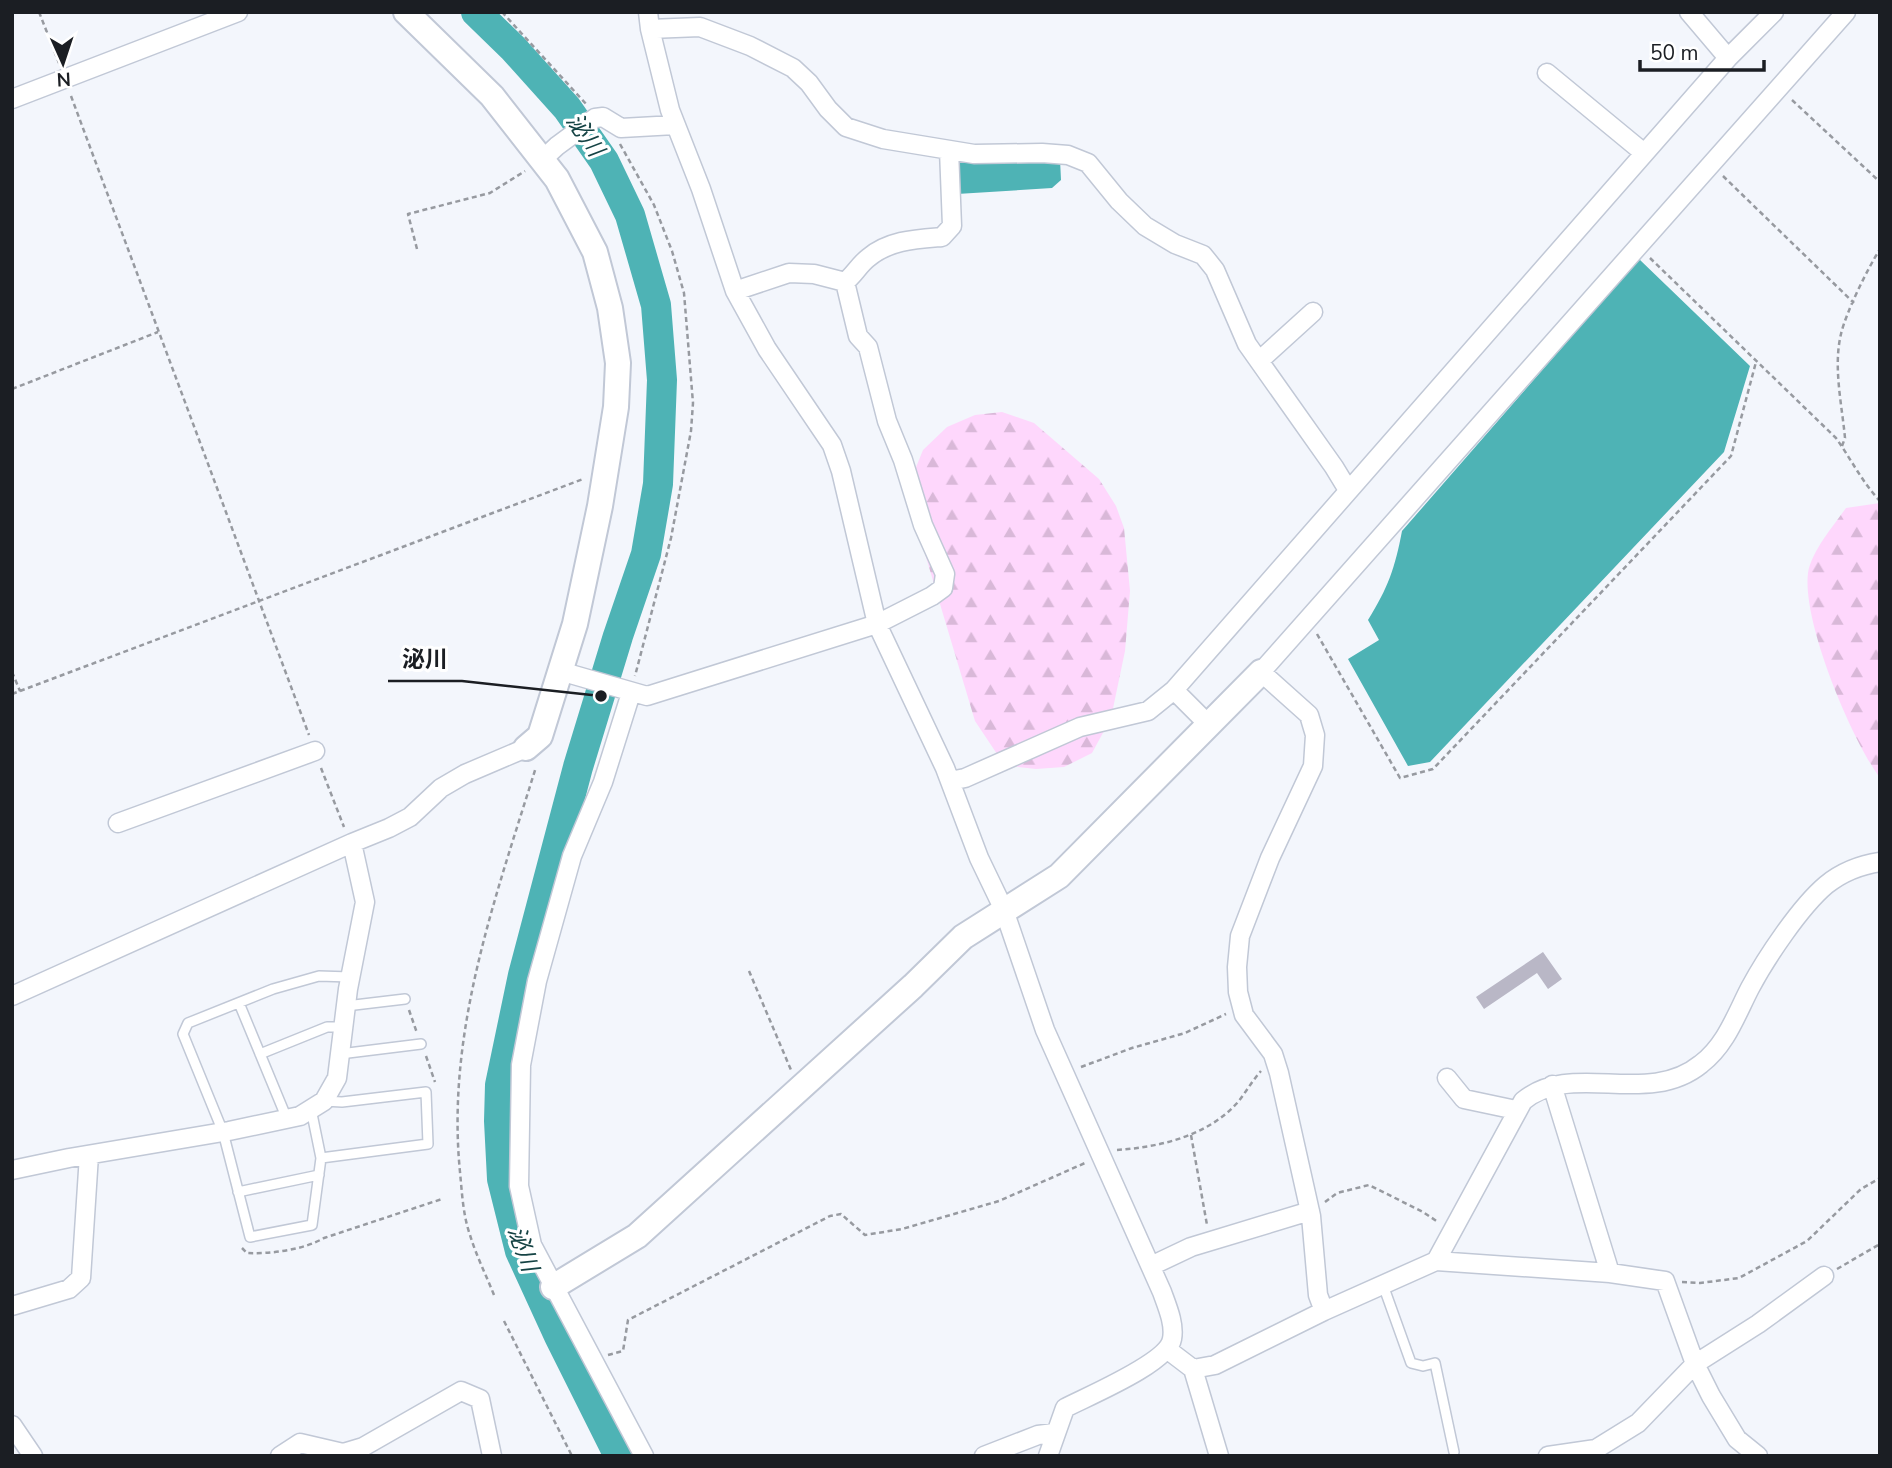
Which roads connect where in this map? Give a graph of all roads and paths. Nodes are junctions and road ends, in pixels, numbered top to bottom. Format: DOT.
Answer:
graph roads {
  1 [pos="39,12"];
  2 [pos="239,12"];
  3 [pos="406,12"];
  4 [pos="502,12"];
  5 [pos="1689,12"];
  6 [pos="1774,12"];
  7 [pos="1846,12"];
  8 [pos="649,21"];
  9 [pos="1728,58"];
  10 [pos="1547,74"];
  11 [pos="65,79"];
  12 [pos="1779,88"];
  13 [pos="12,99"];
  14 [pos="599,118"];
  15 [pos="676,125"];
  16 [pos="949,150"];
  17 [pos="550,153"];
  18 [pos="1644,153"];
  19 [pos="1711,165"];
  20 [pos="1879,180"];
  21 [pos="1638,247"];
  22 [pos="1880,248"];
  23 [pos="418,249"];
  24 [pos="845,282"];
  25 [pos="735,291"];
  26 [pos="1854,303"];
  27 [pos="1313,312"];
  28 [pos="158,332"];
  29 [pos="1259,361"];
  30 [pos="1756,362"];
  31 [pos="12,389"];
  32 [pos="1842,446"];
  33 [pos="606,471"];
  34 [pos="1348,490"];
  35 [pos="1880,501"];
  36 [pos="260,601"];
  37 [pos="1308,619"];
  38 [pos="877,624"];
  39 [pos="12,672"];
  40 [pos="1261,672"];
  41 [pos="566,673"];
  42 [pos="20,691"];
  43 [pos="1174,691"];
  44 [pos="626,692"];
  45 [pos="12,694"];
  46 [pos="1209,725"];
  47 [pos="315,751"];
  48 [pos="531,758"];
  49 [pos="950,781"];
  50 [pos="118,823"];
  51 [pos="352,843"];
  52 [pos="1880,862"];
  53 [pos="1004,910"];
  54 [pos="749,971"];
  55 [pos="350,977"];
  56 [pos="12,996"];
  57 [pos="405,999"];
  58 [pos="239,1003"];
  59 [pos="346,1006"];
  60 [pos="1242,1009"];
  61 [pos="343,1027"];
  62 [pos="421,1044"];
  63 [pos="260,1054"];
  64 [pos="340,1054"];
  65 [pos="1273,1054"];
  66 [pos="1065,1073"];
  67 [pos="1447,1078"];
  68 [pos="1552,1085"];
  69 [pos="799,1089"];
  70 [pos="318,1105"];
  71 [pos="1516,1110"];
  72 [pos="287,1119"];
  73 [pos="223,1132"];
  74 [pos="1191,1135"];
  75 [pos="89,1154"];
  76 [pos="1101,1156"];
  77 [pos="321,1158"];
  78 [pos="12,1170"];
  79 [pos="319,1175"];
  80 [pos="1880,1178"];
  81 [pos="238,1192"];
  82 [pos="1310,1211"];
  83 [pos="1451,1232"];
  84 [pos="1213,1242"];
  85 [pos="1880,1244"];
  86 [pos="1436,1261"];
  87 [pos="1151,1266"];
  88 [pos="1610,1273"];
  89 [pos="1824,1276"];
  90 [pos="1665,1281"];
  91 [pos="1383,1285"];
  92 [pos="553,1287"];
  93 [pos="494,1295"];
  94 [pos="12,1306"];
  95 [pos="1324,1311"];
  96 [pos="504,1321"];
  97 [pos="1168,1350"];
  98 [pos="592,1359"];
  99 [pos="1695,1364"];
  100 [pos="1193,1369"];
  101 [pos="14,1432"];
  102 [pos="1054,1433"];
  103 [pos="1454,1452"];
  104 [pos="33,1456"];
  105 [pos="279,1456"];
  106 [pos="492,1456"];
  107 [pos="572,1456"];
  108 [pos="644,1456"];
  109 [pos="984,1456"];
  110 [pos="1048,1456"];
  111 [pos="1219,1456"];
  112 [pos="1548,1456"];
  113 [pos="1758,1456"];
  1 -- 11 [label="path"];
  2 -- 11 [label="street"];
  3 -- 17 [label="street"];
  4 -- 14 [label="path"];
  5 -- 9 [label="street"];
  6 -- 9 [label="street"];
  7 -- 12 [label="street"];
  8 -- 15 [label="street"];
  8 -- 16 [label="street"];
  9 -- 18 [label="street"];
  10 -- 18 [label="street"];
  11 -- 13 [label="street"];
  11 -- 28 [label="path"];
  12 -- 19 [label="street"];
  12 -- 20 [label="path"];
  14 -- 15 [label="street"];
  14 -- 17 [label="street"];
  14 -- 44 [label="path"];
  15 -- 25 [label="street"];
  16 -- 24 [label="street"];
  16 -- 29 [label="street"];
  17 -- 23 [label="path"];
  17 -- 33 [label="street"];
  18 -- 34 [label="street"];
  19 -- 21 [label="street"];
  19 -- 26 [label="path"];
  21 -- 30 [label="path"];
  21 -- 37 [label="street"];
  22 -- 26 [label="path"];
  24 -- 25 [label="street"];
  24 -- 38 [label="street"];
  25 -- 38 [label="street"];
  26 -- 32 [label="path"];
  27 -- 29 [label="street"];
  28 -- 31 [label="path"];
  28 -- 36 [label="path"];
  29 -- 34 [label="street"];
  30 -- 32 [label="path"];
  30 -- 37 [label="path"];
  32 -- 35 [label="path"];
  33 -- 36 [label="path"];
  33 -- 41 [label="street"];
  34 -- 43 [label="street"];
  36 -- 42 [label="path"];
  36 -- 47 [label="path"];
  37 -- 40 [label="street"];
  38 -- 44 [label="street"];
  38 -- 49 [label="street"];
  39 -- 42 [label="path"];
  40 -- 46 [label="street"];
  40 -- 60 [label="street"];
  41 -- 44 [label="street"];
  41 -- 48 [label="street"];
  42 -- 45 [label="path"];
  43 -- 46 [label="street"];
  43 -- 49 [label="street"];
  44 -- 92 [label="street"];
  46 -- 53 [label="street"];
  47 -- 50 [label="street"];
  47 -- 51 [label="path"];
  48 -- 51 [label="street"];
  48 -- 93 [label="path"];
  49 -- 53 [label="street"];
  51 -- 55 [label="street"];
  51 -- 56 [label="street"];
  52 -- 68 [label="street"];
  53 -- 66 [label="street"];
  53 -- 69 [label="street"];
  54 -- 69 [label="path"];
  55 -- 58 [label="lane"];
  55 -- 59 [label="street"];
  57 -- 59 [label="lane"];
  58 -- 63 [label="lane"];
  58 -- 73 [label="lane"];
  59 -- 61 [label="street"];
  60 -- 65 [label="street"];
  60 -- 66 [label="path"];
  61 -- 63 [label="lane"];
  61 -- 64 [label="street"];
  62 -- 64 [label="lane"];
  63 -- 72 [label="lane"];
  64 -- 70 [label="street"];
  65 -- 74 [label="path"];
  65 -- 82 [label="street"];
  66 -- 76 [label="street"];
  67 -- 71 [label="street"];
  68 -- 71 [label="street"];
  68 -- 88 [label="street"];
  69 -- 92 [label="street"];
  70 -- 72 [label="street"];
  70 -- 77 [label="lane"];
  70 -- 77 [label="lane"];
  71 -- 83 [label="street"];
  72 -- 73 [label="street"];
  73 -- 75 [label="street"];
  73 -- 81 [label="lane"];
  74 -- 76 [label="path"];
  74 -- 84 [label="path"];
  75 -- 78 [label="street"];
  75 -- 94 [label="street"];
  76 -- 87 [label="street"];
  76 -- 98 [label="path"];
  77 -- 79 [label="lane"];
  79 -- 81 [label="lane"];
  79 -- 81 [label="lane"];
  80 -- 90 [label="path"];
  82 -- 83 [label="path"];
  82 -- 84 [label="street"];
  82 -- 95 [label="street"];
  83 -- 86 [label="street"];
  84 -- 87 [label="street"];
  85 -- 89 [label="path"];
  86 -- 88 [label="street"];
  86 -- 91 [label="street"];
  87 -- 97 [label="street"];
  88 -- 90 [label="street"];
  89 -- 99 [label="street"];
  90 -- 99 [label="street"];
  91 -- 95 [label="street"];
  91 -- 103 [label="lane"];
  92 -- 98 [label="street"];
  95 -- 100 [label="street"];
  96 -- 107 [label="path"];
  97 -- 100 [label="street"];
  97 -- 102 [label="street"];
  98 -- 108 [label="street"];
  99 -- 112 [label="street"];
  99 -- 113 [label="street"];
  100 -- 111 [label="street"];
  101 -- 104 [label="street"];
  102 -- 109 [label="street"];
  102 -- 110 [label="street"];
  105 -- 106 [label="street"];
}
